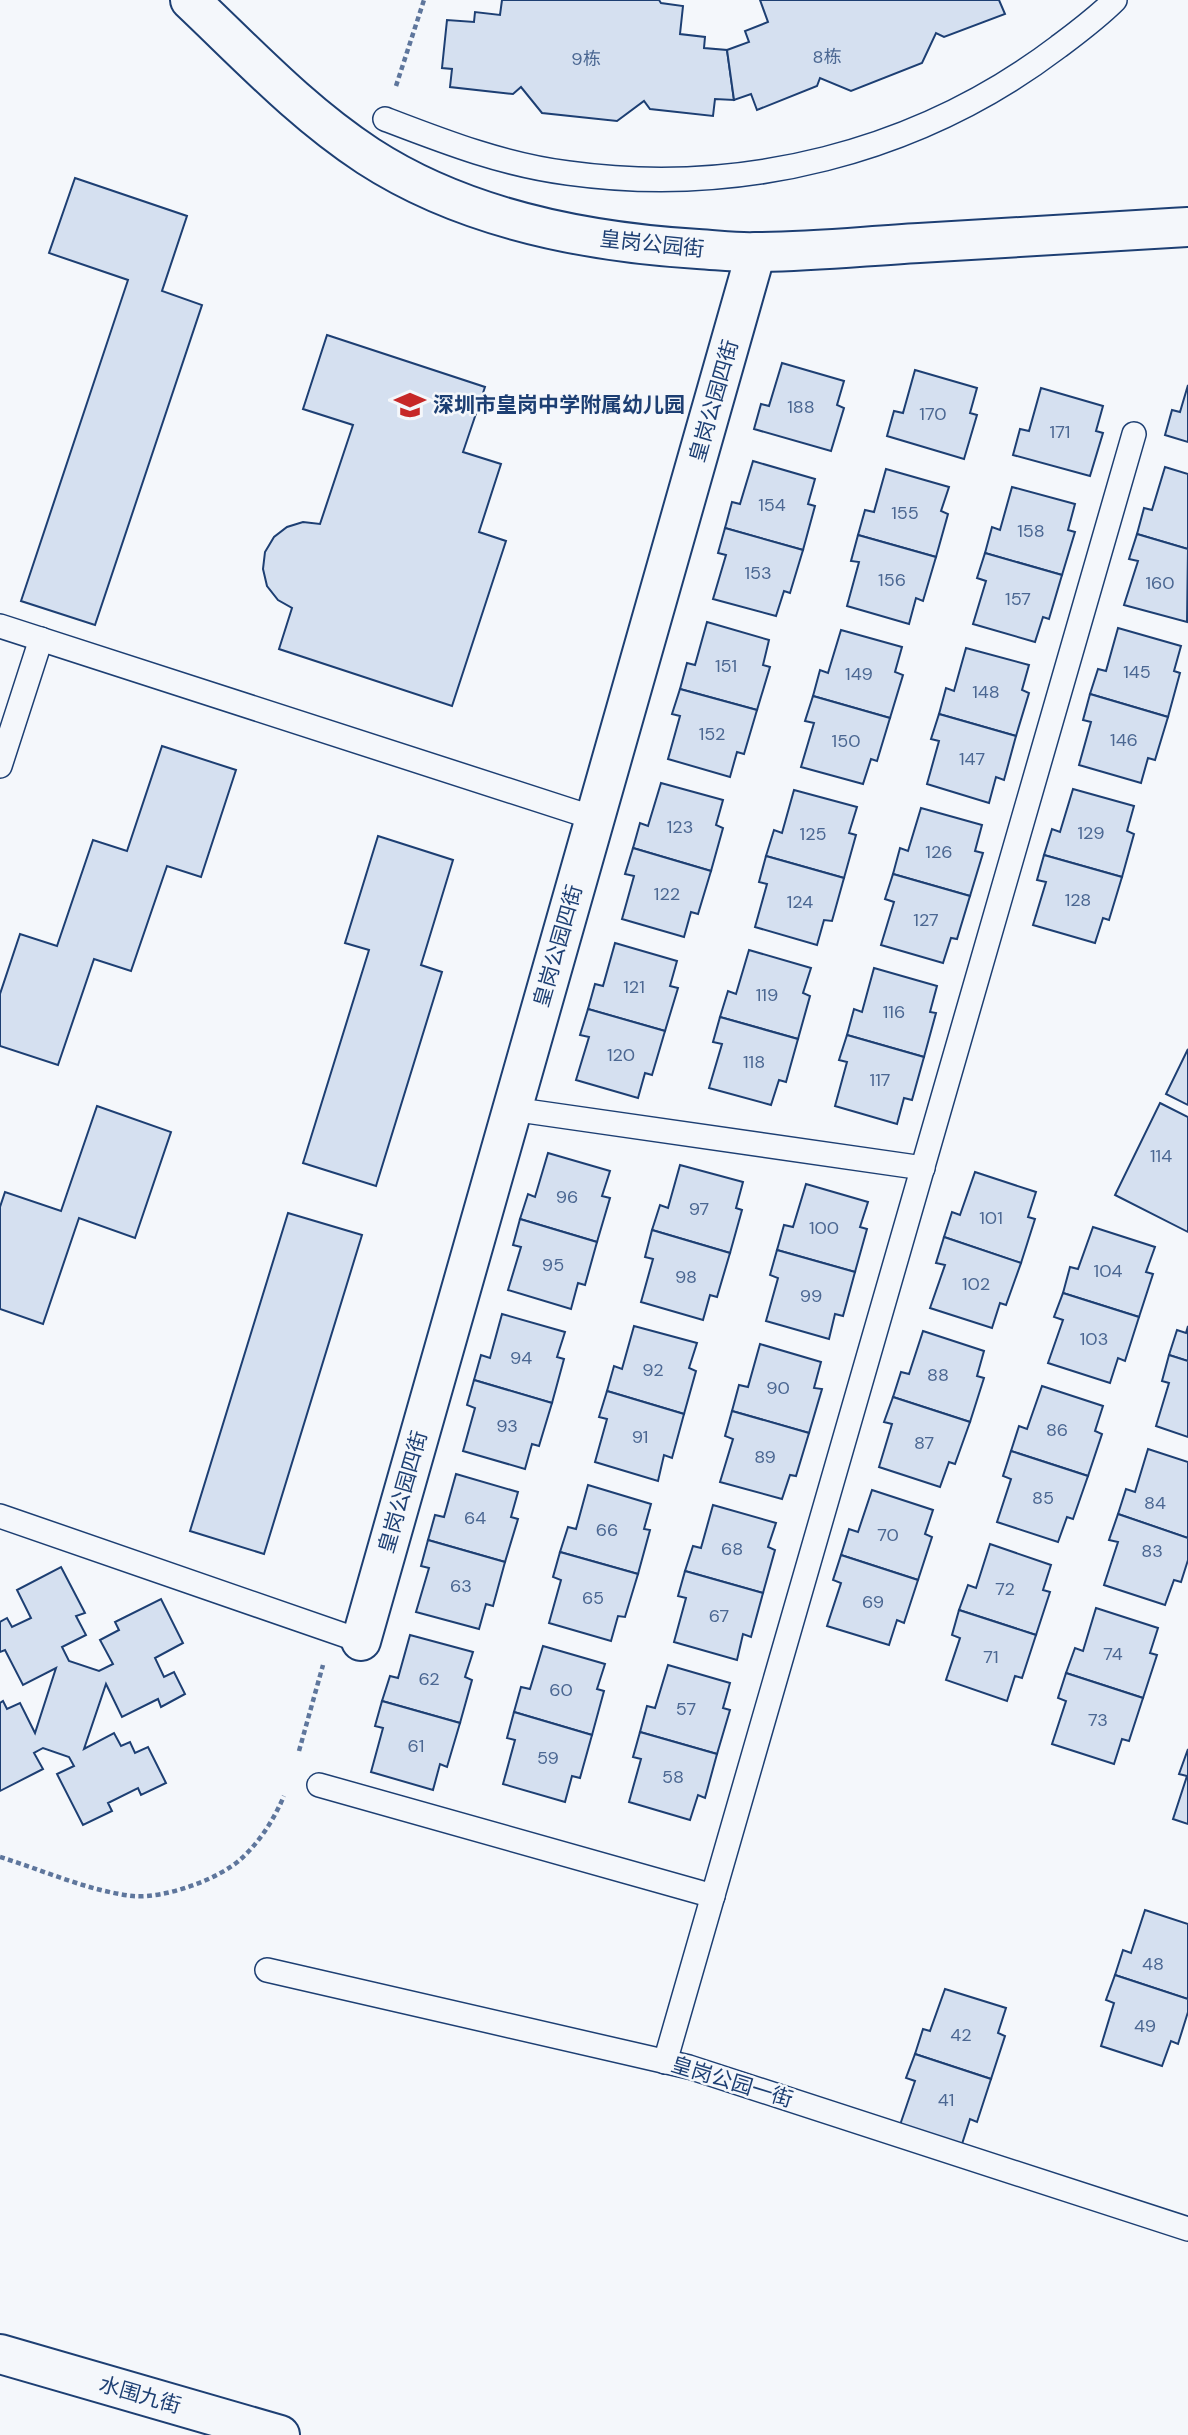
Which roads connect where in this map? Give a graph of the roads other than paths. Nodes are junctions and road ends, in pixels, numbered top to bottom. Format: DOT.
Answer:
graph roads {
  1 [pos="190,0"];
  2 [pos="1115,0"];
  3 [pos="385,119"];
  4 [pos="1188,227"];
  5 [pos="756,252"];
  6 [pos="1134,434"];
  7 [pos="0,626"];
  8 [pos="41,639"];
  9 [pos="0,766"];
  10 [pos="594,818"];
  11 [pos="512,1110"];
  12 [pos="923,1168"];
  13 [pos="0,1516"];
  14 [pos="361,1641"];
  15 [pos="319,1786"];
  16 [pos="713,1896"];
  17 [pos="267,1970"];
  18 [pos="665,2062"];
  19 [pos="1188,2229"];
  20 [pos="0,2354"];
  21 [pos="280,2435"];
  1 -- 5 [label="street, 皇岗公园街"];
  2 -- 3 [label="lane"];
  4 -- 5 [label="street, 皇岗公园街"];
  5 -- 10 [label="street, 皇岗公园四街"];
  6 -- 12 [label="lane"];
  7 -- 8 [label="lane"];
  8 -- 9 [label="lane"];
  8 -- 10 [label="lane"];
  10 -- 11 [label="street, 皇岗公园四街"];
  11 -- 12 [label="lane"];
  11 -- 14 [label="street, 皇岗公园四街"];
  12 -- 16 [label="lane"];
  13 -- 14 [label="lane"];
  15 -- 16 [label="lane"];
  16 -- 18 [label="lane"];
  17 -- 18 [label="lane, 皇岗公园一街"];
  18 -- 19 [label="lane, 皇岗公园一街"];
  20 -- 21 [label="street, 水围九街"];
}
